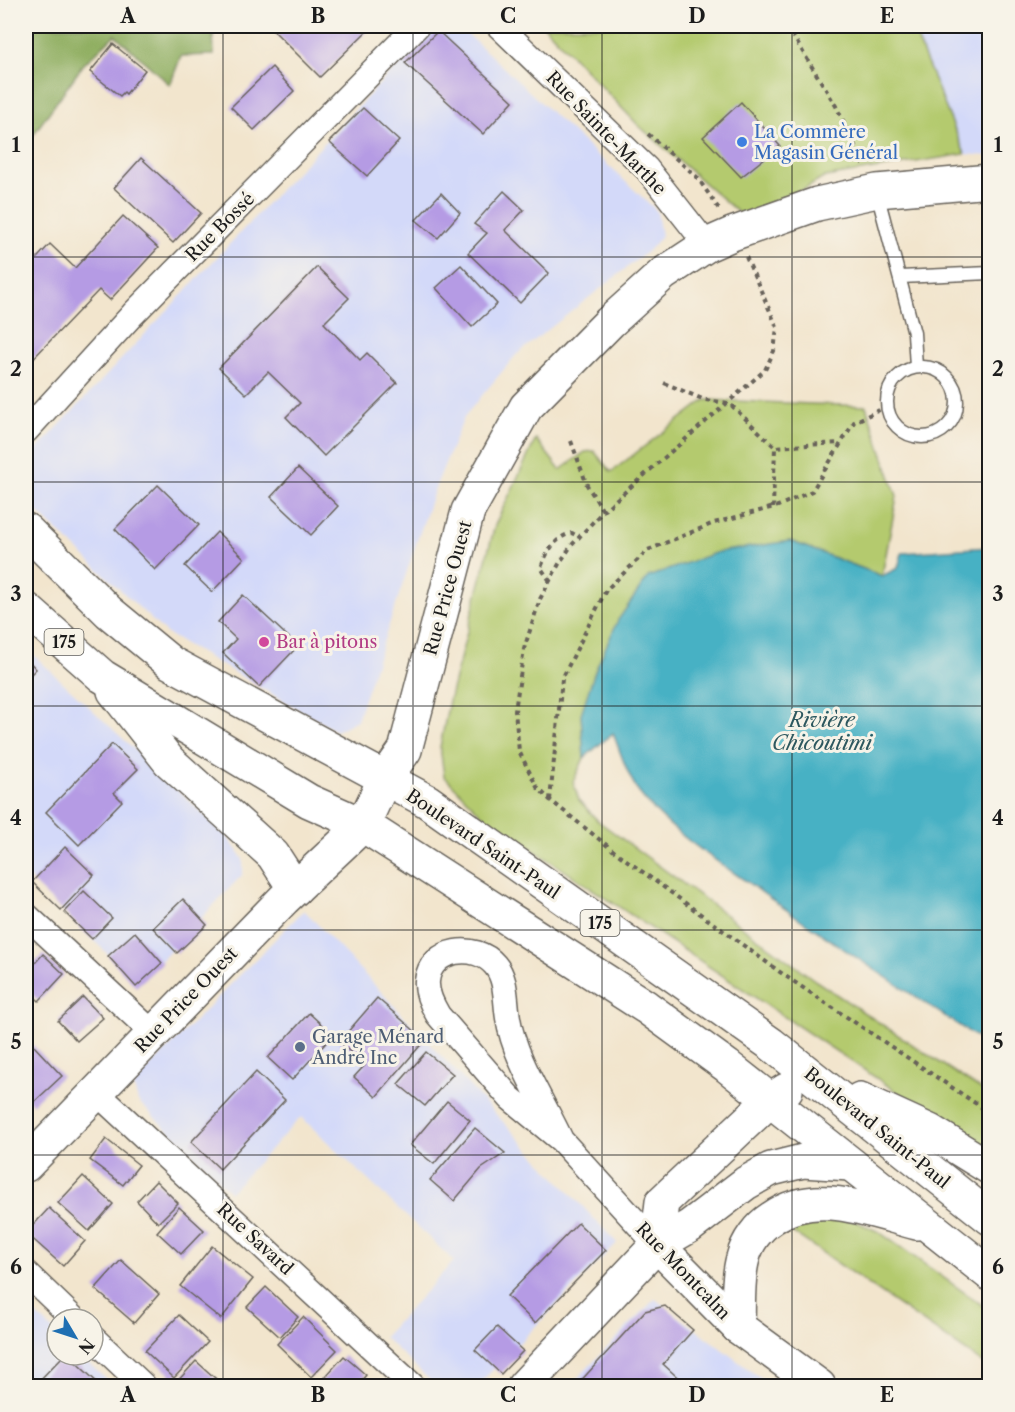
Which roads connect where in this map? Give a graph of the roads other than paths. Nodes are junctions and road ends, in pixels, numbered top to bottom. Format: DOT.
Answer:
graph roads {
  1 [pos="417,26"];
  2 [pos="499,26"];
  3 [pos="990,181"];
  4 [pos="877,191"];
  5 [pos="707,245"];
  6 [pos="990,273"];
  7 [pos="900,277"];
  8 [pos="916,367"];
  9 [pos="26,431"];
  10 [pos="26,530"];
  11 [pos="26,609"];
  12 [pos="102,676"];
  13 [pos="384,780"];
  14 [pos="363,825"];
  15 [pos="295,888"];
  16 [pos="26,915"];
  17 [pos="153,1033"];
  18 [pos="810,1074"];
  19 [pos="96,1092"];
  20 [pos="769,1101"];
  21 [pos="561,1140"];
  22 [pos="850,1164"];
  23 [pos="26,1165"];
  24 [pos="990,1168"];
  25 [pos="990,1218"];
  26 [pos="928,1226"];
  27 [pos="657,1245"];
  28 [pos="26,1273"];
  29 [pos="990,1274"];
  30 [pos="61,1307"];
  31 [pos="738,1327"];
  32 [pos="105,1349"];
  33 [pos="144,1386"];
  34 [pos="413,1386"];
  35 [pos="524,1386"];
  36 [pos="819,1386"];
  1 -- 9 [label="street, Rue Bossé"];
  2 -- 5 [label="street, Rue Sainte-Marthe"];
  3 -- 4 [label="main road, Rue Price Ouest"];
  4 -- 5 [label="main road, Rue Price Ouest"];
  4 -- 7 [label="lane"];
  5 -- 13 [label="main road, Rue Price Ouest"];
  6 -- 7 [label="lane"];
  7 -- 8 [label="lane"];
  8 -- 8 [label="lane"];
  10 -- 13 [label="main road, Boulevard Saint-Paul / 175"];
  11 -- 12 [label="main road, 175"];
  12 -- 14 [label="main road, 175"];
  12 -- 15 [label="main road"];
  13 -- 14 [label="main road, Rue Price Ouest"];
  13 -- 18 [label="main road, Boulevard Saint-Paul / 175"];
  14 -- 15 [label="main road, Rue Price Ouest"];
  14 -- 20 [label="main road, 175"];
  15 -- 17 [label="main road, Rue Price Ouest"];
  16 -- 17 [label="street"];
  17 -- 19 [label="main road, Rue Price Ouest"];
  18 -- 20 [label="main road"];
  18 -- 24 [label="main road"];
  18 -- 25 [label="main road, Boulevard Saint-Paul / 175"];
  19 -- 23 [label="main road, Rue Price Ouest"];
  19 -- 34 [label="street, Rue Savard"];
  20 -- 22 [label="main road, 175"];
  20 -- 27 [label="main road"];
  21 -- 21 [label="street, Rue Montcalm"];
  21 -- 27 [label="street, Rue Montcalm"];
  22 -- 26 [label="main road, 175"];
  22 -- 27 [label="main road"];
  26 -- 29 [label="main road, 175"];
  26 -- 31 [label="main road"];
  27 -- 31 [label="main road, Rue Montcalm"];
  27 -- 35 [label="main road"];
  28 -- 30 [label="street"];
  31 -- 36 [label="main road, Rue Montcalm"];
  32 -- 33 [label="street"];
}
